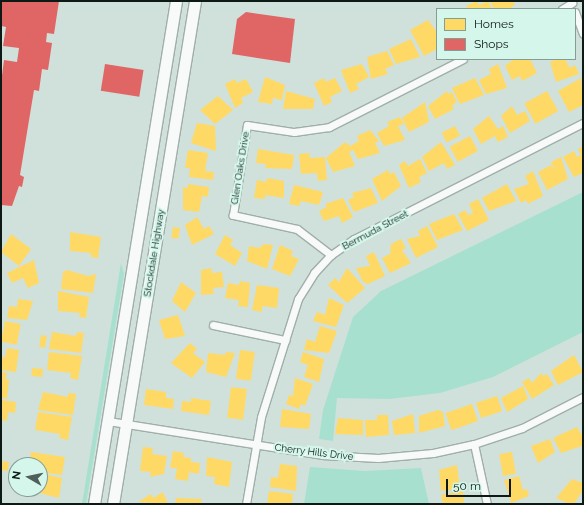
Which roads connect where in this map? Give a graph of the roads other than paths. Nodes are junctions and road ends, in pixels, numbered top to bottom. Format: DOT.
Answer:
graph roads {
  1 [pos="176,1"];
  2 [pos="195,1"];
  3 [pos="576,15"];
  4 [pos="583,34"];
  5 [pos="461,60"];
  6 [pos="583,123"];
  7 [pos="331,255"];
  8 [pos="213,325"];
  9 [pos="285,340"];
  10 [pos="583,397"];
  11 [pos="108,421"];
  12 [pos="126,424"];
  13 [pos="256,444"];
  14 [pos="474,444"];
  15 [pos="94,504"];
  16 [pos="113,504"];
  17 [pos="246,504"];
  18 [pos="487,504"];
  1 -- 11 [label="main road, Stockdale Highway"];
  2 -- 12 [label="main road, Stockdale Highway"];
  3 -- 4 [label="street"];
  5 -- 7 [label="street, Glen Oaks Drive"];
  6 -- 7 [label="street, Bermuda Street"];
  7 -- 9 [label="street, Bermuda Street"];
  8 -- 9 [label="street"];
  9 -- 13 [label="street, Bermuda Street"];
  10 -- 14 [label="street, Cherry Hills Drive"];
  11 -- 12 [label="street, Cherry Hills Drive"];
  11 -- 15 [label="main road, Stockdale Highway"];
  12 -- 13 [label="street, Cherry Hills Drive"];
  12 -- 16 [label="main road, Stockdale Highway"];
  13 -- 14 [label="street, Cherry Hills Drive"];
  13 -- 17 [label="street, Bermuda Street"];
  14 -- 18 [label="street"];
}
